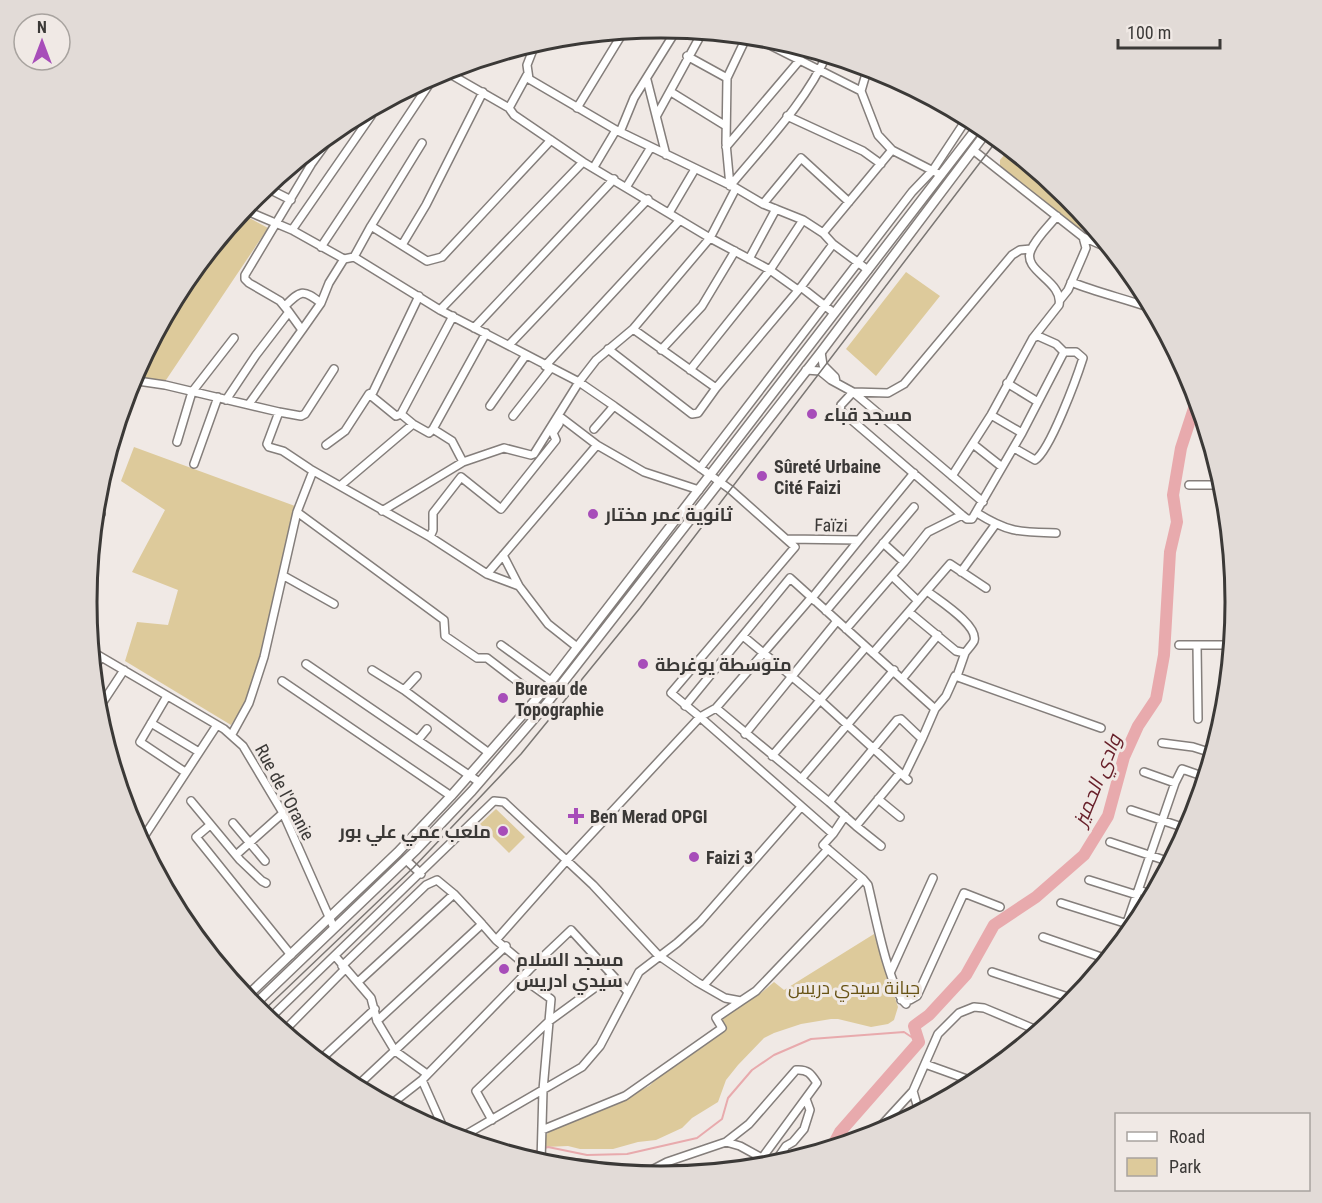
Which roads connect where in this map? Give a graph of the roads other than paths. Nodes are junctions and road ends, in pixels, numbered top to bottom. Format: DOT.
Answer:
graph roads {
  1 [pos="672,38"];
  2 [pos="619,39"];
  3 [pos="698,39"];
  4 [pos="748,44"];
  5 [pos="782,51"];
  6 [pos="531,53"];
  7 [pos="801,55"];
  8 [pos="687,56"];
  9 [pos="799,61"];
  10 [pos="824,62"];
  11 [pos="820,71"];
  12 [pos="527,75"];
  13 [pos="455,76"];
  14 [pos="865,76"];
  15 [pos="726,78"];
  16 [pos="647,80"];
  17 [pos="426,89"];
  18 [pos="861,91"];
  19 [pos="483,92"];
  20 [pos="671,92"];
  21 [pos="509,108"];
  22 [pos="577,108"];
  23 [pos="657,115"];
  24 [pos="787,116"];
  25 [pos="368,120"];
  26 [pos="726,126"];
  27 [pos="963,126"];
  28 [pos="618,131"];
  29 [pos="973,132"];
  30 [pos="982,138"];
  31 [pos="551,140"];
  32 [pos="422,143"];
  33 [pos="651,147"];
  34 [pos="726,147"];
  35 [pos="892,150"];
  36 [pos="973,150"];
  37 [pos="666,154"];
  38 [pos="317,155"];
  39 [pos="309,161"];
  40 [pos="583,162"];
  41 [pos="312,163"];
  42 [pos="881,164"];
  43 [pos="594,167"];
  44 [pos="695,169"];
  45 [pos="939,172"];
  46 [pos="953,176"];
  47 [pos="615,179"];
  48 [pos="935,182"];
  49 [pos="627,186"];
  50 [pos="733,187"];
  51 [pos="943,189"];
  52 [pos="274,191"];
  53 [pos="648,199"];
  54 [pos="291,200"];
  55 [pos="849,202"];
  56 [pos="763,204"];
  57 [pos="776,209"];
  58 [pos="252,213"];
  59 [pos="669,213"];
  60 [pos="1056,216"];
  61 [pos="680,220"];
  62 [pos="803,220"];
  63 [pos="274,223"];
  64 [pos="371,226"];
  65 [pos="292,230"];
  66 [pos="824,233"];
  67 [pos="1083,237"];
  68 [pos="710,238"];
  69 [pos="1095,242"];
  70 [pos="833,244"];
  71 [pos="402,245"];
  72 [pos="321,247"];
  73 [pos="1031,249"];
  74 [pos="735,251"];
  75 [pos="354,257"];
  76 [pos="749,259"];
  77 [pos="344,260"];
  78 [pos="858,261"];
  79 [pos="770,270"];
  80 [pos="868,270"];
  81 [pos="1071,282"];
  82 [pos="799,288"];
  83 [pos="419,296"];
  84 [pos="1060,300"];
  85 [pos="321,303"];
  86 [pos="1139,304"];
  87 [pos="824,305"];
  88 [pos="287,309"];
  89 [pos="441,310"];
  90 [pos="834,313"];
  91 [pos="453,316"];
  92 [pos="474,328"];
  93 [pos="633,329"];
  94 [pos="302,330"];
  95 [pos="486,333"];
  96 [pos="234,338"];
  97 [pos="1033,338"];
  98 [pos="509,345"];
  99 [pos="608,349"];
  100 [pos="661,350"];
  101 [pos="821,352"];
  102 [pos="1064,352"];
  103 [pos="526,355"];
  104 [pos="548,367"];
  105 [pos="334,369"];
  106 [pos="690,370"];
  107 [pos="806,370"];
  108 [pos="824,370"];
  109 [pos="142,382"];
  110 [pos="579,382"];
  111 [pos="1007,383"];
  112 [pos="716,388"];
  113 [pos="192,392"];
  114 [pos="853,392"];
  115 [pos="866,392"];
  116 [pos="369,394"];
  117 [pos="218,397"];
  118 [pos="860,398"];
  119 [pos="226,400"];
  120 [pos="1038,402"];
  121 [pos="249,404"];
  122 [pos="490,406"];
  123 [pos="614,406"];
  124 [pos="279,412"];
  125 [pos="401,414"];
  126 [pos="991,415"];
  127 [pos="513,416"];
  128 [pos="560,418"];
  129 [pos="413,424"];
  130 [pos="433,429"];
  131 [pos="594,429"];
  132 [pos="1022,433"];
  133 [pos="177,442"];
  134 [pos="973,444"];
  135 [pos="326,445"];
  136 [pos="597,445"];
  137 [pos="1014,448"];
  138 [pos="463,462"];
  139 [pos="194,464"];
  140 [pos="1002,467"];
  141 [pos="700,468"];
  142 [pos="313,471"];
  143 [pos="914,473"];
  144 [pos="710,476"];
  145 [pos="952,476"];
  146 [pos="719,482"];
  147 [pos="1189,485"];
  148 [pos="1213,485"];
  149 [pos="340,486"];
  150 [pos="699,490"];
  151 [pos="983,502"];
  152 [pos="914,507"];
  153 [pos="382,511"];
  154 [pos="297,512"];
  155 [pos="977,513"];
  156 [pos="962,515"];
  157 [pos="995,525"];
  158 [pos="1056,533"];
  159 [pos="430,537"];
  160 [pos="787,539"];
  161 [pos="859,540"];
  162 [pos="883,543"];
  163 [pos="502,555"];
  164 [pos="904,562"];
  165 [pos="961,572"];
  166 [pos="487,574"];
  167 [pos="284,576"];
  168 [pos="892,576"];
  169 [pos="519,586"];
  170 [pos="986,588"];
  171 [pos="927,591"];
  172 [pos="812,598"];
  173 [pos="918,601"];
  174 [pos="334,604"];
  175 [pos="826,611"];
  176 [pos="909,612"];
  177 [pos="837,621"];
  178 [pos="846,629"];
  179 [pos="938,635"];
  180 [pos="743,636"];
  181 [pos="501,645"];
  182 [pos="1179,645"];
  183 [pos="1197,645"];
  184 [pos="1223,645"];
  185 [pos="577,647"];
  186 [pos="866,647"];
  187 [pos="763,652"];
  188 [pos="873,653"];
  189 [pos="965,653"];
  190 [pos="102,657"];
  191 [pos="306,664"];
  192 [pos="124,670"];
  193 [pos="372,670"];
  194 [pos="894,670"];
  195 [pos="417,676"];
  196 [pos="791,676"];
  197 [pos="957,676"];
  198 [pos="902,679"];
  199 [pos="282,681"];
  200 [pos="551,681"];
  201 [pos="404,690"];
  202 [pos="167,696"];
  203 [pos="538,697"];
  204 [pos="106,698"];
  205 [pos="820,700"];
  206 [pos="685,706"];
  207 [pos="716,708"];
  208 [pos="935,709"];
  209 [pos="700,717"];
  210 [pos="1198,719"];
  211 [pos="151,723"];
  212 [pos="847,724"];
  213 [pos="217,725"];
  214 [pos="1101,728"];
  215 [pos="427,729"];
  216 [pos="232,734"];
  217 [pos="745,734"];
  218 [pos="922,739"];
  219 [pos="418,740"];
  220 [pos="1162,743"];
  221 [pos="874,748"];
  222 [pos="1205,751"];
  223 [pos="199,752"];
  224 [pos="489,753"];
  225 [pos="772,756"];
  226 [pos="185,772"];
  227 [pos="1144,772"];
  228 [pos="1198,774"];
  229 [pos="470,775"];
  230 [pos="904,776"];
  231 [pos="801,779"];
  232 [pos="479,782"];
  233 [pos="1175,783"];
  234 [pos="451,796"];
  235 [pos="878,799"];
  236 [pos="191,801"];
  237 [pos="829,802"];
  238 [pos="801,807"];
  239 [pos="1131,810"];
  240 [pos="283,813"];
  241 [pos="845,816"];
  242 [pos="900,817"];
  243 [pos="1163,820"];
  244 [pos="233,823"];
  245 [pos="210,825"];
  246 [pos="1178,825"];
  247 [pos="856,826"];
  248 [pos="147,832"];
  249 [pos="833,834"];
  250 [pos="1110,842"];
  251 [pos="250,843"];
  252 [pos="880,846"];
  253 [pos="828,849"];
  254 [pos="1151,854"];
  255 [pos="236,855"];
  256 [pos="1163,859"];
  257 [pos="406,860"];
  258 [pos="567,860"];
  259 [pos="266,861"];
  260 [pos="420,875"];
  261 [pos="933,878"];
  262 [pos="863,879"];
  263 [pos="1089,880"];
  264 [pos="266,883"];
  265 [pos="426,885"];
  266 [pos="1138,893"];
  267 [pos="454,894"];
  268 [pos="1143,894"];
  269 [pos="1061,903"];
  270 [pos="1000,907"];
  271 [pos="1134,908"];
  272 [pos="328,918"];
  273 [pos="1124,923"];
  274 [pos="482,924"];
  275 [pos="334,928"];
  276 [pos="1043,937"];
  277 [pos="496,940"];
  278 [pos="506,946"];
  279 [pos="291,955"];
  280 [pos="335,956"];
  281 [pos="658,956"];
  282 [pos="1099,956"];
  283 [pos="344,967"];
  284 [pos="530,969"];
  285 [pos="891,971"];
  286 [pos="992,972"];
  287 [pos="611,976"];
  288 [pos="523,979"];
  289 [pos="358,982"];
  290 [pos="704,985"];
  291 [pos="253,990"];
  292 [pos="627,991"];
  293 [pos="1064,996"];
  294 [pos="261,999"];
  295 [pos="741,1001"];
  296 [pos="375,1009"];
  297 [pos="275,1013"];
  298 [pos="377,1022"];
  299 [pos="548,1022"];
  300 [pos="289,1026"];
  301 [pos="1031,1028"];
  302 [pos="395,1052"];
  303 [pos="326,1055"];
  304 [pos="925,1064"];
  305 [pos="424,1077"];
  306 [pos="962,1077"];
  307 [pos="364,1080"];
  308 [pos="543,1090"];
  309 [pos="914,1091"];
  310 [pos="397,1099"];
  311 [pos="806,1099"];
  312 [pos="917,1103"];
  313 [pos="889,1117"];
  314 [pos="492,1120"];
  315 [pos="441,1121"];
  316 [pos="542,1130"];
  317 [pos="470,1132"];
  318 [pos="726,1142"];
  319 [pos="541,1152"];
  320 [pos="782,1152"];
  321 [pos="763,1156"];
  322 [pos="760,1157"];
  323 [pos="677,1158"];
  324 [pos="678,1165"];
  325 [pos="661,1166"];
  1 -- 16 [label="street"];
  2 -- 22 [label="street"];
  3 -- 8 [label="street"];
  4 -- 15 [label="street"];
  5 -- 9 [label="street"];
  6 -- 12 [label="street"];
  7 -- 9 [label="street"];
  8 -- 15 [label="street"];
  8 -- 20 [label="street"];
  9 -- 11 [label="street"];
  9 -- 34 [label="street"];
  10 -- 11 [label="street"];
  11 -- 18 [label="street"];
  11 -- 24 [label="street"];
  12 -- 21 [label="street"];
  12 -- 22 [label="street"];
  13 -- 19 [label="street"];
  14 -- 18 [label="street"];
  15 -- 26 [label="street"];
  16 -- 23 [label="street"];
  16 -- 28 [label="street"];
  17 -- 72 [label="street"];
  18 -- 35 [label="street"];
  19 -- 21 [label="street"];
  19 -- 71 [label="street"];
  20 -- 23 [label="street"];
  20 -- 26 [label="street"];
  21 -- 31 [label="street"];
  22 -- 28 [label="street"];
  23 -- 37 [label="street"];
  24 -- 42 [label="street"];
  24 -- 50 [label="street"];
  25 -- 65 [label="street"];
  26 -- 34 [label="street"];
  27 -- 45 [label="street"];
  28 -- 33 [label="street"];
  28 -- 43 [label="street"];
  29 -- 45 [label="main road"];
  30 -- 36 [label="main road"];
  31 -- 40 [label="street"];
  31 -- 71 [label="street"];
  32 -- 64 [label="street"];
  33 -- 37 [label="street"];
  33 -- 49 [label="street"];
  34 -- 50 [label="street"];
  35 -- 42 [label="street"];
  35 -- 45 [label="street"];
  36 -- 46 [label="main road"];
  36 -- 60 [label="street"];
  37 -- 44 [label="street"];
  38 -- 41 [label="street"];
  39 -- 41 [label="street"];
  40 -- 43 [label="street"];
  40 -- 89 [label="street"];
  41 -- 54 [label="street"];
  42 -- 55 [label="street"];
  43 -- 47 [label="street"];
  44 -- 50 [label="street"];
  44 -- 59 [label="street"];
  45 -- 46 [label="main road"];
  45 -- 48 [label="main road"];
  45 -- 78 [label="street"];
  46 -- 51 [label="main road"];
  47 -- 49 [label="street"];
  47 -- 92 [label="street"];
  48 -- 51 [label="main road"];
  48 -- 80 [label="main road"];
  49 -- 53 [label="street"];
  50 -- 56 [label="street"];
  50 -- 68 [label="street"];
  51 -- 101 [label="main road"];
  52 -- 54 [label="street"];
  53 -- 59 [label="street"];
  53 -- 98 [label="street"];
  54 -- 63 [label="street"];
  55 -- 56 [label="street"];
  55 -- 66 [label="street"];
  56 -- 57 [label="street"];
  57 -- 62 [label="street"];
  57 -- 76 [label="street"];
  58 -- 63 [label="street"];
  59 -- 61 [label="street"];
  60 -- 67 [label="street"];
  60 -- 73 [label="street"];
  61 -- 68 [label="street"];
  61 -- 104 [label="street"];
  62 -- 66 [label="street"];
  62 -- 79 [label="street"];
  63 -- 65 [label="street"];
  63 -- 88 [label="street"];
  64 -- 71 [label="street"];
  64 -- 75 [label="street"];
  65 -- 72 [label="street"];
  66 -- 70 [label="street"];
  67 -- 69 [label="street"];
  67 -- 81 [label="street"];
  68 -- 74 [label="street"];
  68 -- 93 [label="street"];
  70 -- 78 [label="street"];
  70 -- 82 [label="street"];
  72 -- 77 [label="street"];
  73 -- 84 [label="street"];
  73 -- 115 [label="street"];
  74 -- 76 [label="street"];
  74 -- 100 [label="street"];
  75 -- 77 [label="street"];
  75 -- 83 [label="street"];
  76 -- 79 [label="street"];
  77 -- 85 [label="street"];
  78 -- 80 [label="street"];
  78 -- 87 [label="street"];
  79 -- 82 [label="street"];
  79 -- 106 [label="street"];
  80 -- 90 [label="main road"];
  81 -- 84 [label="street"];
  81 -- 86 [label="street"];
  82 -- 87 [label="street"];
  82 -- 112 [label="street"];
  83 -- 89 [label="street"];
  83 -- 116 [label="street"];
  84 -- 97 [label="street"];
  85 -- 88 [label="street"];
  85 -- 94 [label="street"];
  87 -- 90 [label="street"];
  87 -- 141 [label="street"];
  88 -- 94 [label="street"];
  88 -- 119 [label="street"];
  89 -- 91 [label="street"];
  90 -- 144 [label="main road"];
  91 -- 92 [label="street"];
  91 -- 125 [label="street"];
  92 -- 95 [label="street"];
  93 -- 99 [label="street"];
  93 -- 100 [label="street"];
  94 -- 121 [label="street"];
  95 -- 98 [label="street"];
  95 -- 130 [label="street"];
  96 -- 113 [label="street"];
  97 -- 102 [label="street"];
  97 -- 111 [label="street"];
  98 -- 103 [label="street"];
  99 -- 110 [label="street"];
  99 -- 112 [label="street"];
  100 -- 106 [label="street"];
  101 -- 107 [label="main road"];
  101 -- 108 [label="street"];
  102 -- 120 [label="street"];
  102 -- 137 [label="street"];
  103 -- 104 [label="street"];
  103 -- 122 [label="street"];
  104 -- 110 [label="street"];
  104 -- 127 [label="street"];
  105 -- 124 [label="street"];
  106 -- 112 [label="street"];
  107 -- 108 [label="street"];
  107 -- 146 [label="main road"];
  108 -- 114 [label="street"];
  109 -- 113 [label="street"];
  110 -- 123 [label="street"];
  110 -- 128 [label="street"];
  111 -- 120 [label="street"];
  111 -- 126 [label="street"];
  113 -- 117 [label="street"];
  113 -- 133 [label="street"];
  114 -- 115 [label="street"];
  114 -- 118 [label="street"];
  114 -- 143 [label="street"];
  115 -- 118 [label="street"];
  116 -- 125 [label="street"];
  116 -- 135 [label="street"];
  117 -- 119 [label="street"];
  117 -- 139 [label="street"];
  118 -- 145 [label="street"];
  119 -- 121 [label="street"];
  120 -- 132 [label="street"];
  121 -- 124 [label="street"];
  123 -- 131 [label="street"];
  123 -- 141 [label="street"];
  124 -- 142 [label="street"];
  125 -- 129 [label="street"];
  126 -- 132 [label="street"];
  126 -- 134 [label="street"];
  128 -- 136 [label="street"];
  128 -- 138 [label="street"];
  128 -- 159 [label="street"];
  129 -- 130 [label="street"];
  129 -- 149 [label="street"];
  130 -- 138 [label="street"];
  132 -- 137 [label="street"];
  134 -- 140 [label="street"];
  134 -- 145 [label="street"];
  136 -- 150 [label="street"];
  136 -- 163 [label="street"];
  137 -- 140 [label="street"];
  138 -- 153 [label="street"];
  140 -- 151 [label="street"];
  141 -- 144 [label="street"];
  142 -- 149 [label="street"];
  142 -- 154 [label="street"];
  143 -- 156 [label="street"];
  143 -- 161 [label="street, Faïzi"];
  144 -- 146 [label="street"];
  144 -- 150 [label="main road"];
  145 -- 151 [label="street"];
  146 -- 160 [label="street"];
  146 -- 232 [label="main road"];
  147 -- 148 [label="street"];
  149 -- 153 [label="street"];
  150 -- 185 [label="main road"];
  151 -- 155 [label="street"];
  152 -- 162 [label="street"];
  153 -- 159 [label="street"];
  154 -- 167 [label="street"];
  154 -- 203 [label="street"];
  155 -- 156 [label="street"];
  155 -- 157 [label="street"];
  156 -- 164 [label="street"];
  157 -- 158 [label="street"];
  157 -- 165 [label="street"];
  159 -- 166 [label="street"];
  160 -- 161 [label="street, Faïzi"];
  160 -- 206 [label="street"];
  161 -- 172 [label="street"];
  162 -- 164 [label="street"];
  162 -- 175 [label="street"];
  163 -- 166 [label="street"];
  163 -- 169 [label="street"];
  164 -- 168 [label="street"];
  165 -- 170 [label="street"];
  165 -- 171 [label="street"];
  166 -- 169 [label="street"];
  167 -- 174 [label="street"];
  167 -- 216 [label="street"];
  168 -- 173 [label="street"];
  168 -- 178 [label="street"];
  169 -- 185 [label="street"];
  171 -- 173 [label="street"];
  171 -- 189 [label="street"];
  172 -- 175 [label="street"];
  172 -- 177 [label="street"];
  172 -- 180 [label="street"];
  172 -- 187 [label="street"];
  173 -- 176 [label="street"];
  175 -- 177 [label="street"];
  176 -- 179 [label="street"];
  176 -- 188 [label="street"];
  177 -- 178 [label="street"];
  177 -- 196 [label="street"];
  178 -- 186 [label="street"];
  179 -- 189 [label="street"];
  179 -- 198 [label="street"];
  180 -- 187 [label="street"];
  180 -- 206 [label="street"];
  181 -- 200 [label="street"];
  182 -- 183 [label="street"];
  183 -- 184 [label="street"];
  183 -- 210 [label="street"];
  185 -- 200 [label="main road"];
  186 -- 188 [label="street"];
  186 -- 205 [label="street"];
  187 -- 196 [label="street"];
  187 -- 207 [label="street"];
  188 -- 194 [label="street"];
  189 -- 197 [label="street"];
  190 -- 192 [label="street, Rue de l'Oranie"];
  191 -- 219 [label="street"];
  192 -- 202 [label="street, Rue de l'Oranie"];
  192 -- 204 [label="street"];
  193 -- 201 [label="street"];
  194 -- 198 [label="street"];
  194 -- 212 [label="street"];
  195 -- 201 [label="street"];
  196 -- 205 [label="street"];
  196 -- 217 [label="street"];
  197 -- 208 [label="street"];
  197 -- 214 [label="street"];
  198 -- 208 [label="street"];
  199 -- 234 [label="street"];
  200 -- 203 [label="main road"];
  201 -- 224 [label="street"];
  202 -- 211 [label="street"];
  202 -- 213 [label="street, Rue de l'Oranie"];
  203 -- 224 [label="main road"];
  205 -- 212 [label="street"];
  205 -- 225 [label="street"];
  206 -- 209 [label="street"];
  207 -- 209 [label="street"];
  207 -- 217 [label="street"];
  208 -- 218 [label="street"];
  209 -- 238 [label="street"];
  209 -- 258 [label="street"];
  211 -- 223 [label="street"];
  211 -- 226 [label="street"];
  212 -- 221 [label="street"];
  212 -- 231 [label="street"];
  213 -- 216 [label="street, Rue de l'Oranie"];
  213 -- 223 [label="street"];
  215 -- 219 [label="street"];
  216 -- 240 [label="street, Rue de l'Oranie"];
  217 -- 225 [label="street"];
  218 -- 221 [label="street"];
  218 -- 230 [label="street"];
  219 -- 229 [label="street"];
  220 -- 222 [label="street"];
  221 -- 230 [label="street"];
  221 -- 237 [label="street"];
  223 -- 226 [label="street"];
  224 -- 229 [label="main road"];
  225 -- 231 [label="street"];
  226 -- 248 [label="street"];
  227 -- 233 [label="street"];
  228 -- 233 [label="street"];
  229 -- 232 [label="street"];
  229 -- 234 [label="main road"];
  230 -- 235 [label="street"];
  231 -- 237 [label="street"];
  232 -- 257 [label="main road"];
  233 -- 243 [label="street"];
  234 -- 272 [label="main road"];
  235 -- 242 [label="street"];
  235 -- 247 [label="street"];
  236 -- 245 [label="street"];
  237 -- 241 [label="street"];
  238 -- 249 [label="street"];
  238 -- 281 [label="street"];
  239 -- 243 [label="street"];
  240 -- 251 [label="street"];
  240 -- 272 [label="street, Rue de l'Oranie"];
  241 -- 247 [label="street"];
  241 -- 249 [label="street"];
  243 -- 246 [label="street"];
  243 -- 254 [label="street"];
  244 -- 251 [label="street"];
  245 -- 255 [label="street"];
  245 -- 279 [label="street"];
  247 -- 252 [label="street"];
  249 -- 253 [label="street"];
  250 -- 254 [label="street"];
  251 -- 255 [label="street"];
  251 -- 259 [label="street"];
  253 -- 262 [label="street"];
  253 -- 290 [label="street"];
  254 -- 256 [label="street"];
  254 -- 266 [label="street"];
  255 -- 264 [label="street"];
  257 -- 260 [label="street"];
  257 -- 275 [label="main road"];
  258 -- 260 [label="street"];
  258 -- 277 [label="street"];
  258 -- 281 [label="street"];
  260 -- 265 [label="street"];
  260 -- 280 [label="street"];
  261 -- 285 [label="street"];
  262 -- 285 [label="street"];
  262 -- 295 [label="street"];
  263 -- 266 [label="street"];
  265 -- 267 [label="street"];
  265 -- 283 [label="street"];
  266 -- 268 [label="street"];
  266 -- 271 [label="street"];
  267 -- 274 [label="street"];
  267 -- 289 [label="street"];
  269 -- 273 [label="street"];
  270 -- 285 [label="street"];
  272 -- 275 [label="street, Rue de l'Oranie"];
  272 -- 279 [label="main road"];
  274 -- 277 [label="street"];
  274 -- 298 [label="street"];
  275 -- 294 [label="main road"];
  276 -- 282 [label="street"];
  277 -- 278 [label="street"];
  278 -- 284 [label="street"];
  278 -- 302 [label="street"];
  279 -- 291 [label="main road"];
  280 -- 283 [label="street"];
  280 -- 297 [label="street"];
  281 -- 290 [label="street"];
  281 -- 292 [label="street"];
  283 -- 289 [label="street"];
  283 -- 300 [label="street"];
  284 -- 287 [label="street"];
  284 -- 288 [label="street"];
  286 -- 293 [label="street"];
  287 -- 292 [label="street"];
  287 -- 299 [label="street"];
  288 -- 299 [label="street"];
  288 -- 305 [label="street"];
  289 -- 296 [label="street"];
  290 -- 295 [label="street"];
  292 -- 308 [label="street"];
  295 -- 316 [label="street"];
  296 -- 298 [label="street"];
  296 -- 303 [label="street"];
  298 -- 302 [label="street"];
  299 -- 308 [label="street"];
  299 -- 314 [label="street"];
  301 -- 304 [label="street"];
  302 -- 305 [label="street"];
  302 -- 307 [label="street"];
  304 -- 306 [label="street"];
  304 -- 309 [label="street"];
  305 -- 310 [label="street"];
  305 -- 315 [label="street"];
  308 -- 314 [label="street"];
  308 -- 316 [label="street"];
  309 -- 312 [label="street"];
  309 -- 313 [label="street"];
  311 -- 318 [label="street"];
  311 -- 320 [label="street"];
  311 -- 321 [label="street"];
  314 -- 317 [label="street"];
  316 -- 319 [label="street"];
  318 -- 322 [label="street"];
  318 -- 323 [label="street"];
  323 -- 324 [label="street"];
  323 -- 325 [label="street"];
}
